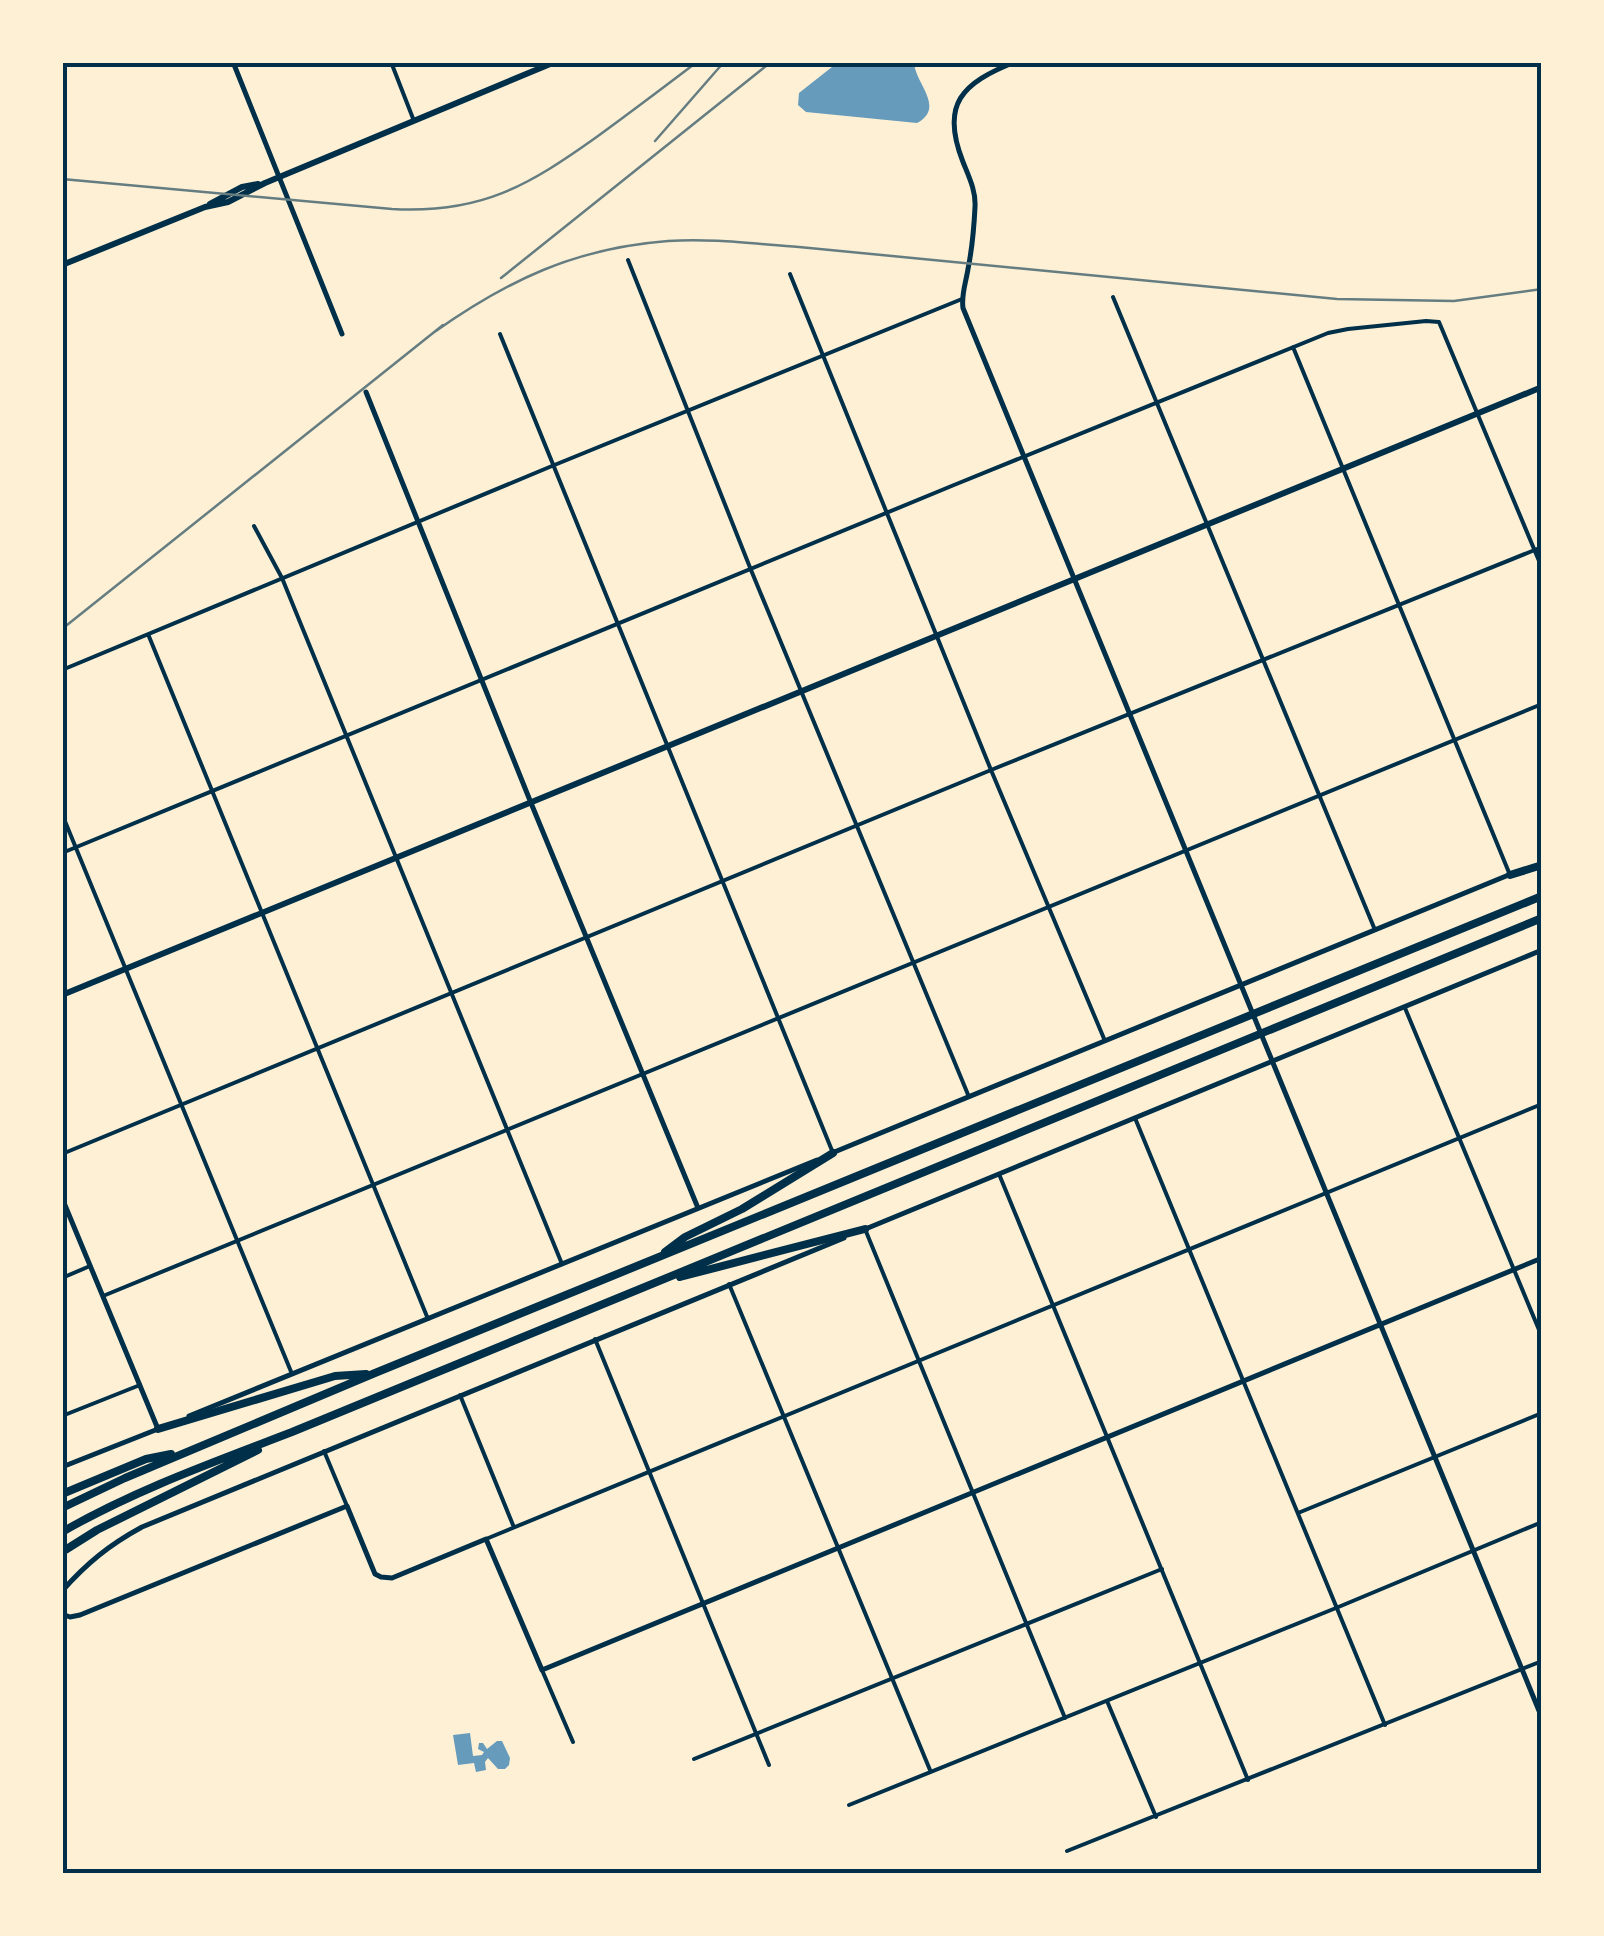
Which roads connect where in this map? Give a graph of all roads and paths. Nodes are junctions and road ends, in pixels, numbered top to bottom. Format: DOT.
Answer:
graph roads {
  1 [pos="233,62"];
  2 [pos="391,62"];
  3 [pos="555,62"];
  4 [pos="1014,62"];
  5 [pos="414,121"];
  6 [pos="279,177"];
  7 [pos="628,260"];
  8 [pos="62,266"];
  9 [pos="790,274"];
  10 [pos="1113,296"];
  11 [pos="962,299"];
  12 [pos="342,334"];
  13 [pos="500,334"];
  14 [pos="1293,348"];
  15 [pos="823,355"];
  16 [pos="1542,387"];
  17 [pos="366,392"];
  18 [pos="1158,402"];
  19 [pos="688,411"];
  20 [pos="1477,413"];
  21 [pos="1023,457"];
  22 [pos="552,466"];
  23 [pos="1343,468"];
  24 [pos="886,513"];
  25 [pos="1208,523"];
  26 [pos="418,524"];
  27 [pos="254,526"];
  28 [pos="1542,547"];
  29 [pos="1534,550"];
  30 [pos="1542,568"];
  31 [pos="751,570"];
  32 [pos="282,578"];
  33 [pos="1074,579"];
  34 [pos="1400,605"];
  35 [pos="617,625"];
  36 [pos="148,634"];
  37 [pos="936,636"];
  38 [pos="1264,660"];
  39 [pos="62,670"];
  40 [pos="482,681"];
  41 [pos="802,691"];
  42 [pos="1542,704"];
  43 [pos="1130,715"];
  44 [pos="347,736"];
  45 [pos="1456,739"];
  46 [pos="668,746"];
  47 [pos="991,770"];
  48 [pos="210,792"];
  49 [pos="1318,796"];
  50 [pos="532,802"];
  51 [pos="62,814"];
  52 [pos="858,826"];
  53 [pos="76,848"];
  54 [pos="1185,851"];
  55 [pos="62,853"];
  56 [pos="397,858"];
  57 [pos="1542,863"];
  58 [pos="1510,874"];
  59 [pos="722,881"];
  60 [pos="1542,896"];
  61 [pos="1050,906"];
  62 [pos="262,914"];
  63 [pos="1542,918"];
  64 [pos="1375,930"];
  65 [pos="587,937"];
  66 [pos="1541,951"];
  67 [pos="914,962"];
  68 [pos="126,969"];
  69 [pos="1240,986"];
  70 [pos="452,993"];
  71 [pos="62,996"];
  72 [pos="1405,1008"];
  73 [pos="778,1017"];
  74 [pos="1106,1041"];
  75 [pos="316,1049"];
  76 [pos="1271,1061"];
  77 [pos="642,1073"];
  78 [pos="969,1097"];
  79 [pos="182,1104"];
  80 [pos="1542,1104"];
  81 [pos="1135,1118"];
  82 [pos="507,1129"];
  83 [pos="1460,1138"];
  84 [pos="834,1153"];
  85 [pos="62,1154"];
  86 [pos="998,1174"];
  87 [pos="373,1184"];
  88 [pos="1325,1194"];
  89 [pos="62,1198"];
  90 [pos="698,1208"];
  91 [pos="865,1229"];
  92 [pos="238,1241"];
  93 [pos="1189,1249"];
  94 [pos="1542,1258"];
  95 [pos="655,1259"];
  96 [pos="562,1264"];
  97 [pos="91,1266"];
  98 [pos="1514,1270"];
  99 [pos="62,1278"];
  100 [pos="652,1284"];
  101 [pos="730,1284"];
  102 [pos="103,1296"];
  103 [pos="1053,1305"];
  104 [pos="428,1319"];
  105 [pos="1380,1324"];
  106 [pos="1542,1336"];
  107 [pos="595,1339"];
  108 [pos="919,1361"];
  109 [pos="375,1373"];
  110 [pos="292,1374"];
  111 [pos="1243,1380"];
  112 [pos="140,1385"];
  113 [pos="460,1396"];
  114 [pos="1542,1413"];
  115 [pos="62,1416"];
  116 [pos="784,1417"];
  117 [pos="158,1429"];
  118 [pos="292,1432"];
  119 [pos="1108,1436"];
  120 [pos="190,1450"];
  121 [pos="324,1451"];
  122 [pos="1433,1457"];
  123 [pos="62,1467"];
  124 [pos="650,1472"];
  125 [pos="974,1492"];
  126 [pos="62,1494"];
  127 [pos="347,1506"];
  128 [pos="62,1508"];
  129 [pos="1298,1513"];
  130 [pos="1542,1522"];
  131 [pos="514,1527"];
  132 [pos="62,1532"];
  133 [pos="486,1539"];
  134 [pos="838,1548"];
  135 [pos="62,1552"];
  136 [pos="1471,1552"];
  137 [pos="1163,1568"];
  138 [pos="62,1591"];
  139 [pos="704,1604"];
  140 [pos="1336,1608"];
  141 [pos="62,1614"];
  142 [pos="1027,1624"];
  143 [pos="1542,1661"];
  144 [pos="1202,1663"];
  145 [pos="542,1670"];
  146 [pos="1522,1670"];
  147 [pos="890,1678"];
  148 [pos="1108,1701"];
  149 [pos="1066,1718"];
  150 [pos="1542,1718"];
  151 [pos="1385,1724"];
  152 [pos="756,1734"];
  153 [pos="573,1742"];
  154 [pos="694,1759"];
  155 [pos="769,1765"];
  156 [pos="931,1772"];
  157 [pos="1248,1780"];
  158 [pos="849,1805"];
  159 [pos="1156,1817"];
  160 [pos="1067,1851"];
  1 -- 6 [label="street"];
  2 -- 5 [label="street"];
  3 -- 5 [label="main road"];
  4 -- 11 [label="street"];
  5 -- 6 [label="main road"];
  6 -- 8 [label="main road"];
  6 -- 12 [label="street"];
  7 -- 19 [label="street"];
  9 -- 15 [label="street"];
  10 -- 18 [label="street"];
  11 -- 15 [label="street"];
  11 -- 21 [label="street"];
  13 -- 22 [label="street"];
  14 -- 18 [label="street"];
  14 -- 20 [label="street"];
  14 -- 23 [label="street"];
  15 -- 19 [label="street"];
  15 -- 24 [label="street"];
  16 -- 20 [label="main road"];
  17 -- 26 [label="street"];
  18 -- 21 [label="street"];
  18 -- 25 [label="street"];
  19 -- 22 [label="street"];
  19 -- 31 [label="street"];
  20 -- 23 [label="main road"];
  20 -- 29 [label="street"];
  21 -- 24 [label="street"];
  21 -- 33 [label="street"];
  22 -- 26 [label="street"];
  22 -- 35 [label="street"];
  23 -- 25 [label="main road"];
  23 -- 34 [label="street"];
  24 -- 31 [label="street"];
  24 -- 37 [label="street"];
  25 -- 33 [label="main road"];
  25 -- 38 [label="street"];
  26 -- 32 [label="street"];
  26 -- 40 [label="street"];
  27 -- 32 [label="street"];
  28 -- 29 [label="street"];
  29 -- 30 [label="street"];
  29 -- 34 [label="street"];
  31 -- 35 [label="street"];
  31 -- 41 [label="street"];
  32 -- 36 [label="street"];
  32 -- 44 [label="street"];
  33 -- 37 [label="main road"];
  33 -- 43 [label="street"];
  34 -- 38 [label="street"];
  34 -- 45 [label="street"];
  35 -- 40 [label="street"];
  35 -- 46 [label="street"];
  36 -- 39 [label="street"];
  36 -- 48 [label="street"];
  37 -- 41 [label="main road"];
  37 -- 47 [label="street"];
  38 -- 43 [label="street"];
  38 -- 49 [label="street"];
  40 -- 44 [label="street"];
  40 -- 50 [label="street"];
  41 -- 46 [label="main road"];
  41 -- 52 [label="street"];
  42 -- 45 [label="street"];
  43 -- 47 [label="street"];
  43 -- 54 [label="street"];
  44 -- 48 [label="street"];
  44 -- 56 [label="street"];
  45 -- 49 [label="street"];
  45 -- 58 [label="street"];
  46 -- 50 [label="main road"];
  46 -- 59 [label="street"];
  47 -- 52 [label="street"];
  47 -- 61 [label="street"];
  48 -- 53 [label="street"];
  48 -- 62 [label="street"];
  49 -- 54 [label="street"];
  49 -- 64 [label="street"];
  50 -- 56 [label="main road"];
  50 -- 65 [label="street"];
  51 -- 53 [label="street"];
  52 -- 59 [label="street"];
  52 -- 67 [label="street"];
  53 -- 55 [label="street"];
  53 -- 68 [label="street"];
  54 -- 61 [label="street"];
  54 -- 69 [label="street"];
  56 -- 62 [label="main road"];
  56 -- 70 [label="street"];
  57 -- 58 [label="highway"];
  58 -- 64 [label="street"];
  59 -- 65 [label="street"];
  59 -- 73 [label="street"];
  60 -- 95 [label="highway"];
  61 -- 67 [label="street"];
  61 -- 74 [label="street"];
  62 -- 68 [label="main road"];
  62 -- 75 [label="street"];
  63 -- 100 [label="highway"];
  64 -- 69 [label="street"];
  65 -- 70 [label="street"];
  65 -- 77 [label="street"];
  66 -- 72 [label="street"];
  67 -- 73 [label="street"];
  67 -- 78 [label="street"];
  68 -- 71 [label="main road"];
  68 -- 79 [label="street"];
  69 -- 74 [label="street"];
  69 -- 76 [label="street"];
  70 -- 75 [label="street"];
  70 -- 82 [label="street"];
  72 -- 76 [label="street"];
  72 -- 83 [label="street"];
  73 -- 77 [label="street"];
  73 -- 84 [label="street"];
  74 -- 78 [label="street"];
  75 -- 79 [label="street"];
  75 -- 87 [label="street"];
  76 -- 81 [label="street"];
  76 -- 88 [label="street"];
  77 -- 82 [label="street"];
  77 -- 90 [label="street"];
  78 -- 84 [label="street"];
  79 -- 85 [label="street"];
  79 -- 92 [label="street"];
  80 -- 83 [label="street"];
  81 -- 86 [label="street"];
  81 -- 93 [label="street"];
  82 -- 87 [label="street"];
  82 -- 96 [label="street"];
  83 -- 88 [label="street"];
  83 -- 98 [label="street"];
  84 -- 90 [label="street"];
  84 -- 95 [label="highway"];
  86 -- 91 [label="street"];
  86 -- 103 [label="street"];
  87 -- 92 [label="street"];
  87 -- 104 [label="street"];
  88 -- 93 [label="street"];
  88 -- 105 [label="street"];
  89 -- 97 [label="street"];
  90 -- 96 [label="street"];
  91 -- 100 [label="highway"];
  91 -- 101 [label="street"];
  91 -- 108 [label="street"];
  92 -- 102 [label="street"];
  92 -- 110 [label="street"];
  93 -- 103 [label="street"];
  93 -- 111 [label="street"];
  94 -- 98 [label="street"];
  95 -- 109 [label="highway"];
  96 -- 104 [label="street"];
  97 -- 99 [label="street"];
  97 -- 102 [label="street"];
  98 -- 105 [label="street"];
  98 -- 106 [label="street"];
  100 -- 118 [label="highway"];
  101 -- 107 [label="street"];
  101 -- 116 [label="street"];
  102 -- 112 [label="street"];
  103 -- 108 [label="street"];
  103 -- 119 [label="street"];
  104 -- 110 [label="street"];
  105 -- 111 [label="street"];
  105 -- 122 [label="street"];
  107 -- 113 [label="street"];
  107 -- 124 [label="street"];
  108 -- 116 [label="street"];
  108 -- 125 [label="street"];
  109 -- 117 [label="highway"];
  109 -- 120 [label="highway"];
  110 -- 117 [label="street"];
  111 -- 119 [label="street"];
  111 -- 129 [label="street"];
  112 -- 115 [label="street"];
  112 -- 117 [label="street"];
  113 -- 121 [label="street"];
  113 -- 131 [label="street"];
  114 -- 122 [label="street"];
  116 -- 124 [label="street"];
  116 -- 134 [label="street"];
  117 -- 123 [label="street"];
  118 -- 132 [label="highway"];
  118 -- 135 [label="highway"];
  119 -- 125 [label="street"];
  119 -- 137 [label="street"];
  120 -- 126 [label="highway"];
  120 -- 128 [label="highway"];
  121 -- 127 [label="street"];
  121 -- 138 [label="street"];
  122 -- 129 [label="street"];
  122 -- 136 [label="street"];
  124 -- 131 [label="street"];
  124 -- 139 [label="street"];
  125 -- 134 [label="street"];
  125 -- 142 [label="street"];
  127 -- 133 [label="street"];
  127 -- 141 [label="street"];
  129 -- 140 [label="street"];
  130 -- 136 [label="street"];
  131 -- 133 [label="street"];
  133 -- 145 [label="street"];
  134 -- 139 [label="street"];
  134 -- 147 [label="street"];
  136 -- 140 [label="street"];
  136 -- 146 [label="street"];
  137 -- 142 [label="street"];
  137 -- 144 [label="street"];
  139 -- 145 [label="street"];
  139 -- 152 [label="street"];
  140 -- 144 [label="street"];
  140 -- 151 [label="street"];
  142 -- 147 [label="street"];
  142 -- 149 [label="street"];
  143 -- 146 [label="street"];
  144 -- 148 [label="street"];
  144 -- 157 [label="street"];
  145 -- 153 [label="street"];
  146 -- 150 [label="street"];
  146 -- 151 [label="street"];
  147 -- 152 [label="street"];
  147 -- 156 [label="street"];
  148 -- 149 [label="street"];
  148 -- 159 [label="street"];
  149 -- 156 [label="street"];
  151 -- 157 [label="street"];
  152 -- 154 [label="street"];
  152 -- 155 [label="street"];
  156 -- 158 [label="street"];
  157 -- 159 [label="street"];
  159 -- 160 [label="street"];
}
